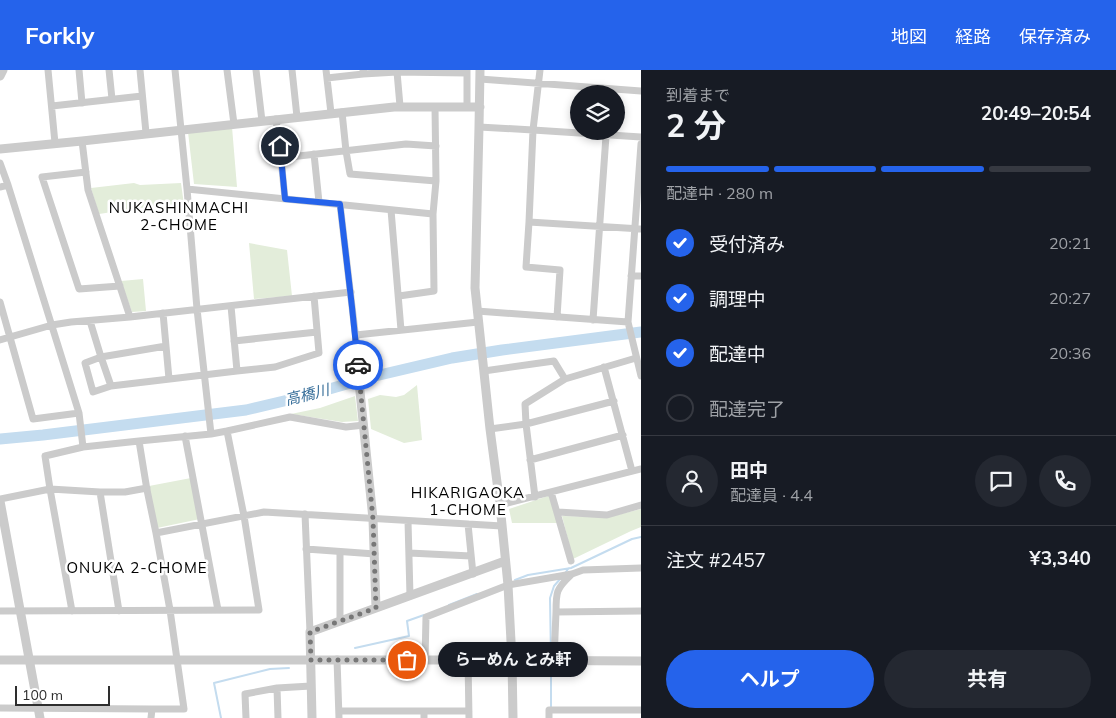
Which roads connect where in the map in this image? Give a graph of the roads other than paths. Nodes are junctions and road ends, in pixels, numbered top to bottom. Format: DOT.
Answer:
graph roads {
  1 [pos="3,70"];
  2 [pos="48,70"];
  3 [pos="79,70"];
  4 [pos="109,70"];
  5 [pos="140,70"];
  6 [pos="175,70"];
  7 [pos="227,70"];
  8 [pos="256,70"];
  9 [pos="292,70"];
  10 [pos="326,70"];
  11 [pos="540,70"];
  12 [pos="467,71"];
  13 [pos="363,72"];
  14 [pos="398,72"];
  15 [pos="480,75"];
  16 [pos="0,76"];
  17 [pos="327,78"];
  18 [pos="538,84"];
  19 [pos="641,91"];
  20 [pos="142,96"];
  21 [pos="112,100"];
  22 [pos="82,103"];
  23 [pos="52,106"];
  24 [pos="400,106"];
  25 [pos="435,107"];
  26 [pos="467,107"];
  27 [pos="480,107"];
  28 [pos="342,112"];
  29 [pos="331,113"];
  30 [pos="297,117"];
  31 [pos="276,119"];
  32 [pos="262,121"];
  33 [pos="234,124"];
  34 [pos="480,127"];
  35 [pos="181,130"];
  36 [pos="533,130"];
  37 [pos="146,133"];
  38 [pos="570,133"];
  39 [pos="625,137"];
  40 [pos="641,138"];
  41 [pos="606,140"];
  42 [pos="82,141"];
  43 [pos="55,143"];
  44 [pos="641,144"];
  45 [pos="436,146"];
  46 [pos="0,149"];
  47 [pos="346,151"];
  48 [pos="314,154"];
  49 [pos="281,160"];
  50 [pos="0,163"];
  51 [pos="86,172"];
  52 [pos="436,181"];
  53 [pos="4,186"];
  54 [pos="187,189"];
  55 [pos="285,199"];
  56 [pos="319,202"];
  57 [pos="340,204"];
  58 [pos="391,210"];
  59 [pos="433,214"];
  60 [pos="529,222"];
  61 [pos="600,227"];
  62 [pos="638,229"];
  63 [pos="631,276"];
  64 [pos="641,276"];
  65 [pos="120,286"];
  66 [pos="351,292"];
  67 [pos="314,296"];
  68 [pos="399,296"];
  69 [pos="0,302"];
  70 [pos="231,306"];
  71 [pos="197,309"];
  72 [pos="477,311"];
  73 [pos="163,313"];
  74 [pos="130,317"];
  75 [pos="557,317"];
  76 [pos="90,320"];
  77 [pos="593,320"];
  78 [pos="478,322"];
  79 [pos="628,322"];
  80 [pos="52,326"];
  81 [pos="401,330"];
  82 [pos="317,332"];
  83 [pos="356,335"];
  84 [pos="10,338"];
  85 [pos="0,340"];
  86 [pos="234,341"];
  87 [pos="166,346"];
  88 [pos="637,348"];
  89 [pos="101,357"];
  90 [pos="636,358"];
  91 [pos="604,367"];
  92 [pos="484,370"];
  93 [pos="237,371"];
  94 [pos="358,372"];
  95 [pos="205,376"];
  96 [pos="641,376"];
  97 [pos="169,379"];
  98 [pos="564,379"];
  99 [pos="111,386"];
  100 [pos="614,401"];
  101 [pos="80,415"];
  102 [pos="526,424"];
  103 [pos="364,425"];
  104 [pos="490,429"];
  105 [pos="228,431"];
  106 [pos="211,432"];
  107 [pos="185,436"];
  108 [pos="623,436"];
  109 [pos="139,441"];
  110 [pos="82,445"];
  111 [pos="530,460"];
  112 [pos="641,469"];
  113 [pos="632,471"];
  114 [pos="147,488"];
  115 [pos="50,489"];
  116 [pos="100,492"];
  117 [pos="551,492"];
  118 [pos="535,497"];
  119 [pos="0,500"];
  120 [pos="641,505"];
  121 [pos="500,506"];
  122 [pos="558,512"];
  123 [pos="306,514"];
  124 [pos="244,516"];
  125 [pos="373,519"];
  126 [pos="408,521"];
  127 [pos="201,524"];
  128 [pos="468,524"];
  129 [pos="502,526"];
  130 [pos="156,533"];
  131 [pos="306,549"];
  132 [pos="340,552"];
  133 [pos="409,553"];
  134 [pos="375,554"];
  135 [pos="471,556"];
  136 [pos="506,561"];
  137 [pos="571,561"];
  138 [pos="641,568"];
  139 [pos="473,574"];
  140 [pos="572,574"];
  141 [pos="508,584"];
  142 [pos="410,596"];
  143 [pos="376,608"];
  144 [pos="72,610"];
  145 [pos="120,610"];
  146 [pos="170,610"];
  147 [pos="218,610"];
  148 [pos="0,611"];
  149 [pos="20,611"];
  150 [pos="641,611"];
  151 [pos="556,612"];
  152 [pos="340,621"];
  153 [pos="310,632"];
  154 [pos="0,660"];
  155 [pos="29,660"];
  156 [pos="177,660"];
  157 [pos="311,660"];
  158 [pos="337,660"];
  159 [pos="425,660"];
  160 [pos="468,660"];
  161 [pos="512,660"];
  162 [pos="554,660"];
  163 [pos="641,661"];
  164 [pos="311,686"];
  165 [pos="277,688"];
  166 [pos="0,708"];
  167 [pos="38,708"];
  168 [pos="152,710"];
  169 [pos="641,710"];
  170 [pos="339,715"];
  171 [pos="380,715"];
  172 [pos="424,715"];
  173 [pos="468,715"];
  174 [pos="40,718"];
  175 [pos="152,718"];
  176 [pos="246,718"];
  177 [pos="278,718"];
  178 [pos="312,718"];
  179 [pos="513,718"];
  180 [pos="549,718"];
  1 -- 16 [label="street"];
  2 -- 23 [label="street"];
  3 -- 22 [label="street"];
  4 -- 21 [label="street"];
  5 -- 20 [label="street"];
  6 -- 35 [label="street"];
  7 -- 33 [label="street"];
  8 -- 32 [label="street"];
  9 -- 30 [label="street"];
  10 -- 17 [label="street"];
  11 -- 18 [label="street"];
  12 -- 14 [label="street"];
  12 -- 26 [label="street"];
  13 -- 14 [label="street"];
  13 -- 17 [label="street"];
  14 -- 24 [label="street"];
  15 -- 18 [label="street"];
  15 -- 27 [label="street"];
  17 -- 29 [label="street"];
  18 -- 19 [label="street"];
  18 -- 36 [label="street"];
  20 -- 21 [label="street"];
  20 -- 37 [label="street"];
  21 -- 22 [label="street"];
  22 -- 23 [label="street"];
  23 -- 43 [label="street"];
  24 -- 25 [label="street"];
  24 -- 28 [label="street"];
  25 -- 26 [label="street"];
  25 -- 45 [label="street"];
  26 -- 27 [label="street"];
  27 -- 34 [label="street"];
  28 -- 29 [label="street"];
  28 -- 47 [label="street"];
  29 -- 30 [label="street"];
  30 -- 31 [label="street"];
  31 -- 32 [label="street"];
  31 -- 49 [label="street"];
  32 -- 33 [label="street"];
  33 -- 35 [label="street"];
  34 -- 36 [label="street"];
  34 -- 72 [label="street"];
  35 -- 37 [label="street"];
  35 -- 54 [label="street"];
  36 -- 38 [label="street"];
  36 -- 60 [label="street"];
  37 -- 42 [label="street"];
  39 -- 40 [label="street"];
  41 -- 61 [label="street"];
  42 -- 43 [label="street"];
  42 -- 51 [label="street"];
  43 -- 46 [label="street"];
  44 -- 62 [label="street"];
  45 -- 47 [label="street"];
  45 -- 52 [label="street"];
  47 -- 48 [label="street"];
  47 -- 52 [label="street"];
  48 -- 49 [label="street"];
  48 -- 56 [label="street"];
  49 -- 55 [label="street"];
  50 -- 53 [label="street"];
  51 -- 65 [label="street"];
  51 -- 65 [label="street"];
  52 -- 59 [label="street"];
  53 -- 80 [label="street"];
  54 -- 55 [label="street"];
  54 -- 71 [label="street"];
  55 -- 56 [label="street"];
  56 -- 57 [label="street"];
  57 -- 58 [label="street"];
  57 -- 66 [label="street"];
  58 -- 59 [label="street"];
  58 -- 68 [label="street"];
  59 -- 68 [label="street"];
  60 -- 61 [label="street"];
  60 -- 75 [label="street"];
  61 -- 62 [label="street"];
  61 -- 77 [label="street"];
  62 -- 63 [label="street"];
  63 -- 64 [label="street"];
  63 -- 79 [label="street"];
  65 -- 74 [label="street"];
  66 -- 67 [label="street"];
  66 -- 83 [label="street"];
  67 -- 70 [label="street"];
  67 -- 82 [label="street"];
  68 -- 81 [label="street"];
  69 -- 84 [label="street"];
  70 -- 71 [label="street"];
  70 -- 86 [label="street"];
  71 -- 73 [label="street"];
  71 -- 95 [label="street"];
  72 -- 75 [label="street"];
  72 -- 78 [label="street"];
  73 -- 74 [label="street"];
  73 -- 87 [label="street"];
  74 -- 76 [label="street"];
  75 -- 77 [label="street"];
  76 -- 80 [label="street"];
  76 -- 89 [label="street"];
  77 -- 79 [label="street"];
  78 -- 81 [label="street"];
  78 -- 92 [label="street"];
  79 -- 88 [label="street"];
  80 -- 84 [label="street"];
  80 -- 101 [label="street"];
  81 -- 83 [label="street"];
  82 -- 86 [label="street"];
  82 -- 93 [label="street"];
  83 -- 94 [label="street"];
  84 -- 85 [label="street"];
  84 -- 101 [label="street"];
  86 -- 93 [label="street"];
  87 -- 89 [label="street"];
  87 -- 97 [label="street"];
  88 -- 90 [label="street"];
  89 -- 99 [label="street"];
  89 -- 99 [label="street"];
  90 -- 91 [label="street"];
  90 -- 96 [label="street"];
  91 -- 98 [label="street"];
  91 -- 100 [label="street"];
  92 -- 98 [label="street"];
  92 -- 104 [label="street"];
  93 -- 95 [label="street"];
  94 -- 103 [label="street"];
  95 -- 97 [label="street"];
  95 -- 106 [label="street"];
  97 -- 99 [label="street"];
  98 -- 102 [label="street"];
  100 -- 102 [label="street"];
  100 -- 108 [label="street"];
  101 -- 110 [label="street"];
  102 -- 104 [label="street"];
  102 -- 111 [label="street"];
  103 -- 105 [label="street"];
  103 -- 125 [label="street"];
  104 -- 121 [label="street"];
  105 -- 106 [label="street"];
  105 -- 124 [label="street"];
  106 -- 107 [label="street"];
  107 -- 109 [label="street"];
  107 -- 127 [label="street"];
  108 -- 111 [label="street"];
  108 -- 113 [label="street"];
  109 -- 110 [label="street"];
  109 -- 114 [label="street"];
  110 -- 115 [label="street"];
  111 -- 118 [label="street"];
  112 -- 113 [label="street"];
  113 -- 117 [label="street"];
  114 -- 116 [label="street"];
  114 -- 130 [label="street"];
  115 -- 116 [label="street"];
  115 -- 119 [label="street"];
  115 -- 144 [label="street"];
  116 -- 145 [label="street"];
  117 -- 118 [label="street"];
  117 -- 122 [label="street"];
  118 -- 121 [label="street"];
  119 -- 149 [label="street"];
  120 -- 122 [label="street"];
  121 -- 129 [label="street"];
  122 -- 137 [label="street"];
  123 -- 124 [label="street"];
  123 -- 125 [label="street"];
  123 -- 131 [label="street"];
  124 -- 127 [label="street"];
  124 -- 147 [label="street"];
  125 -- 126 [label="street"];
  125 -- 134 [label="street"];
  126 -- 128 [label="street"];
  126 -- 133 [label="street"];
  127 -- 130 [label="street"];
  127 -- 147 [label="street"];
  128 -- 129 [label="street"];
  128 -- 135 [label="street"];
  129 -- 136 [label="street"];
  130 -- 146 [label="street"];
  131 -- 132 [label="street"];
  131 -- 153 [label="street"];
  132 -- 134 [label="street"];
  132 -- 152 [label="street"];
  133 -- 135 [label="street"];
  133 -- 142 [label="street"];
  134 -- 143 [label="street"];
  135 -- 139 [label="street"];
  136 -- 139 [label="street"];
  136 -- 141 [label="street"];
  138 -- 140 [label="street"];
  139 -- 142 [label="street"];
  140 -- 141 [label="street"];
  140 -- 151 [label="street"];
  141 -- 159 [label="street"];
  141 -- 161 [label="street"];
  142 -- 143 [label="street"];
  143 -- 152 [label="street"];
  144 -- 145 [label="street"];
  144 -- 149 [label="street"];
  145 -- 146 [label="street"];
  146 -- 147 [label="street"];
  146 -- 156 [label="street"];
  148 -- 149 [label="street"];
  149 -- 155 [label="street"];
  150 -- 151 [label="street"];
  151 -- 162 [label="street"];
  152 -- 153 [label="street"];
  153 -- 157 [label="street"];
  154 -- 155 [label="street"];
  155 -- 156 [label="street"];
  155 -- 167 [label="street"];
  156 -- 157 [label="street"];
  156 -- 168 [label="street"];
  157 -- 158 [label="street"];
  157 -- 164 [label="street"];
  158 -- 159 [label="street"];
  158 -- 170 [label="street"];
  159 -- 160 [label="street"];
  160 -- 161 [label="street"];
  160 -- 173 [label="street"];
  161 -- 162 [label="street"];
  161 -- 179 [label="street"];
  162 -- 163 [label="street"];
  164 -- 165 [label="street"];
  164 -- 178 [label="street"];
  165 -- 176 [label="street"];
  165 -- 177 [label="street"];
  166 -- 167 [label="street"];
  167 -- 168 [label="street"];
  167 -- 174 [label="street"];
  168 -- 175 [label="street"];
  169 -- 180 [label="street"];
  170 -- 171 [label="street"];
  171 -- 172 [label="street"];
  172 -- 173 [label="street"];
}
